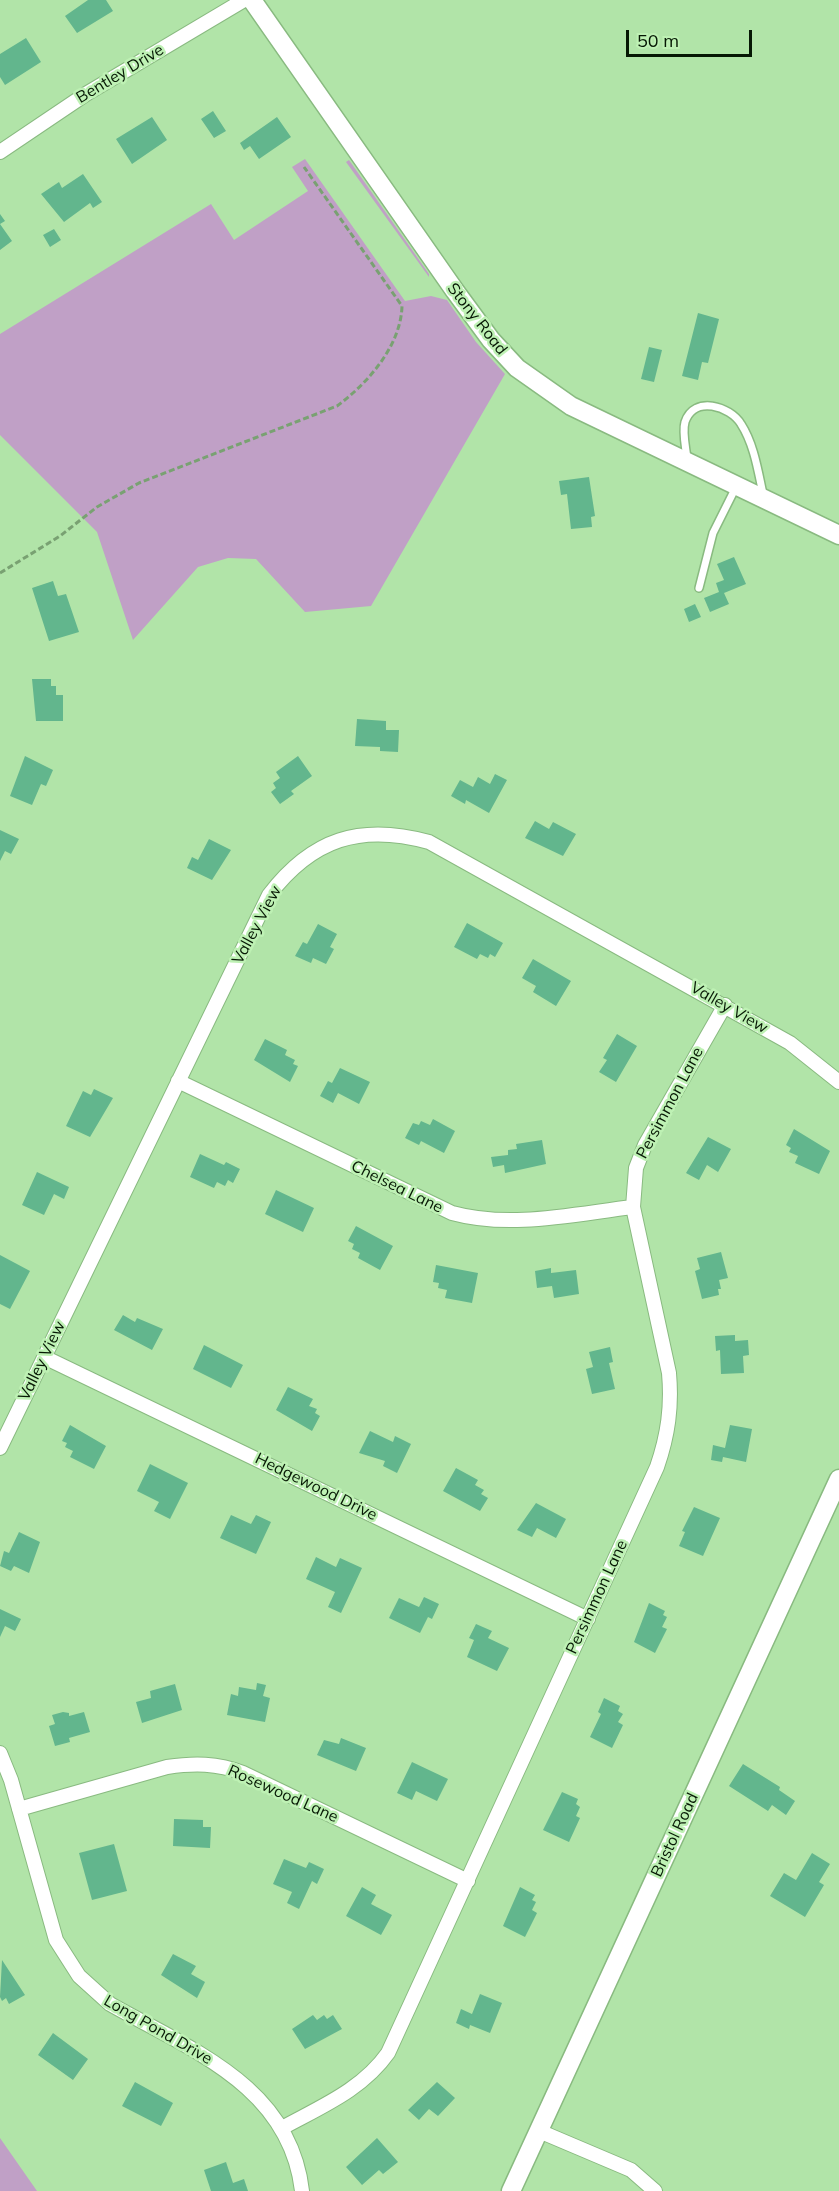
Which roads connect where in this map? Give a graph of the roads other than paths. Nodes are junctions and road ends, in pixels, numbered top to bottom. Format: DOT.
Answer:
graph roads {
  1 [pos="244,0"];
  2 [pos="252,0"];
  3 [pos="0,152"];
  4 [pos="687,461"];
  5 [pos="737,486"];
  6 [pos="764,499"];
  7 [pos="839,536"];
  8 [pos="699,588"];
  9 [pos="725,1005"];
  10 [pos="178,1081"];
  11 [pos="839,1082"];
  12 [pos="633,1207"];
  13 [pos="44,1357"];
  14 [pos="0,1448"];
  15 [pos="839,1479"];
  16 [pos="588,1619"];
  17 [pos="0,1753"];
  18 [pos="19,1809"];
  19 [pos="468,1881"];
  20 [pos="282,2128"];
  21 [pos="539,2131"];
  22 [pos="302,2191"];
  23 [pos="511,2191"];
  24 [pos="655,2191"];
  1 -- 3 [label="street, Bentley Drive"];
  2 -- 4 [label="street, Stony Road"];
  4 -- 5 [label="street, Stony Road"];
  4 -- 6 [label="lane"];
  5 -- 6 [label="street, Stony Road"];
  5 -- 8 [label="lane"];
  6 -- 7 [label="street, Stony Road"];
  9 -- 10 [label="street, Valley View"];
  9 -- 11 [label="street, Valley View"];
  9 -- 12 [label="street, Persimmon Lane"];
  10 -- 12 [label="street, Chelsea Lane"];
  10 -- 13 [label="street, Valley View"];
  12 -- 16 [label="street, Persimmon Lane"];
  13 -- 14 [label="street, Valley View"];
  13 -- 16 [label="street, Hedgewood Drive"];
  15 -- 21 [label="street, Bristol Road"];
  16 -- 19 [label="street, Persimmon Lane"];
  17 -- 18 [label="street, Long Pond Drive"];
  18 -- 19 [label="street, Rosewood Lane"];
  18 -- 20 [label="street, Long Pond Drive"];
  19 -- 20 [label="street, Persimmon Lane"];
  20 -- 22 [label="street, Long Pond Drive"];
  21 -- 23 [label="street, Bristol Road"];
  21 -- 24 [label="street"];
}
